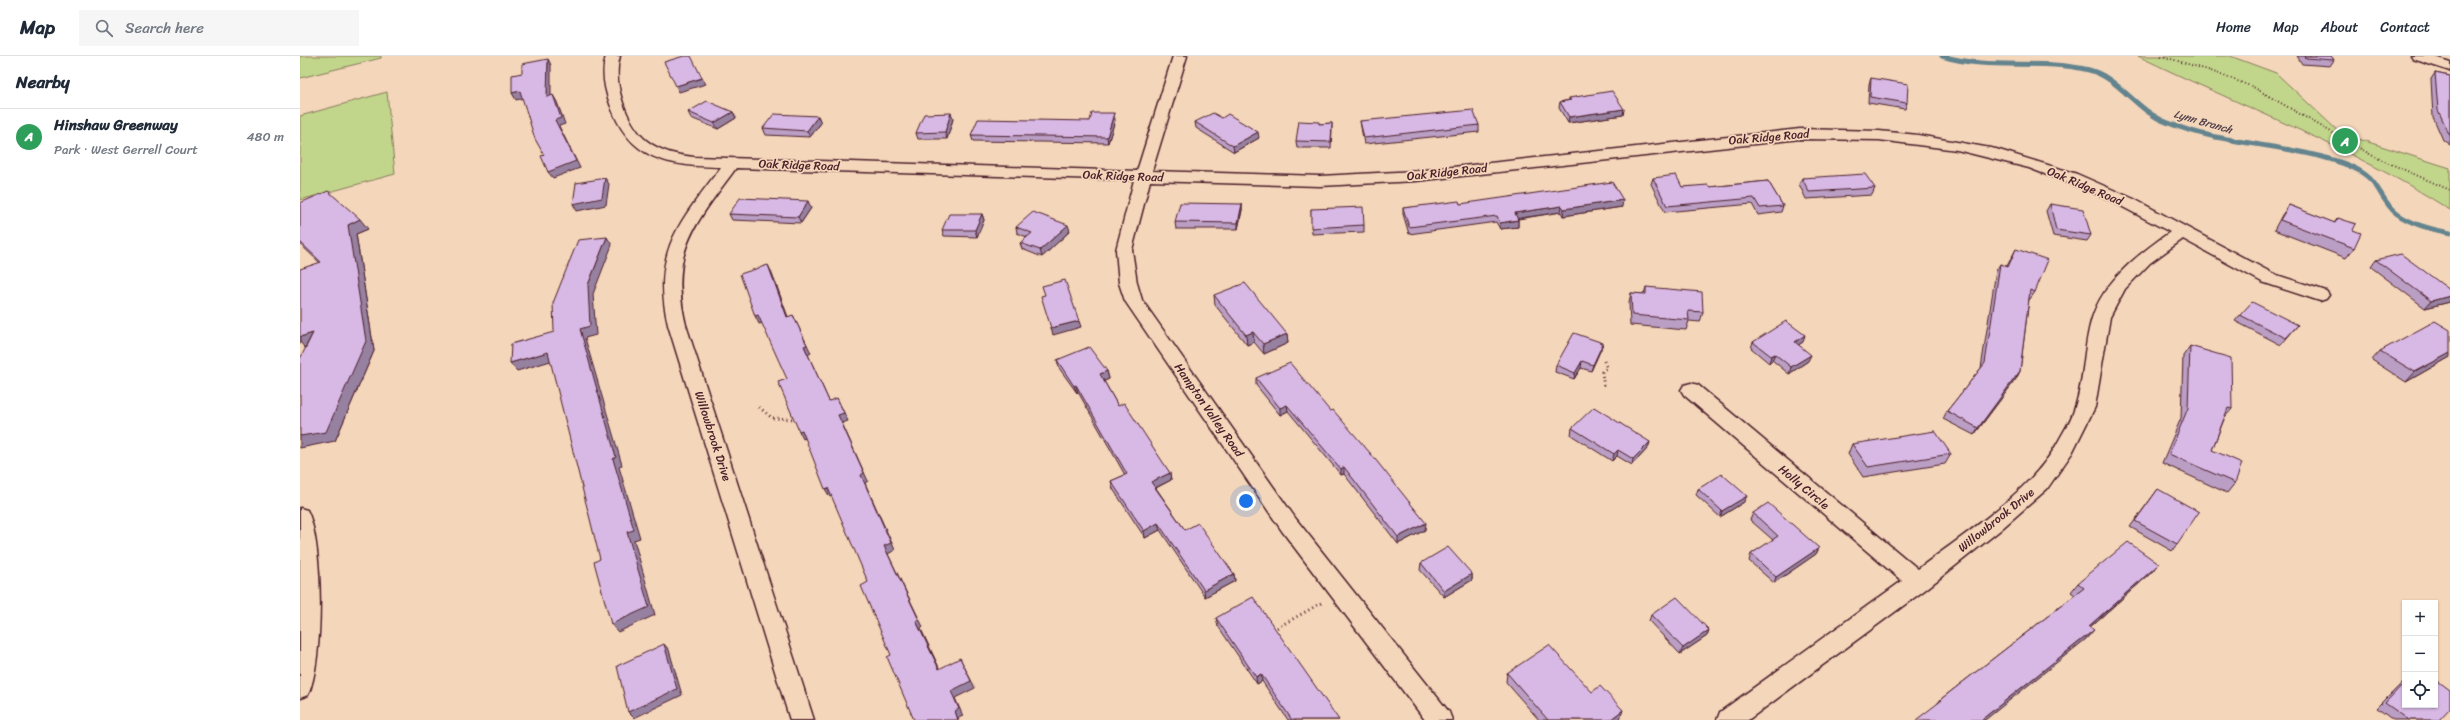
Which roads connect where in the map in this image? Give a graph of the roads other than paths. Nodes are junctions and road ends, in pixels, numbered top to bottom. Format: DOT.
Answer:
graph roads {
  1 [pos="613,56"];
  2 [pos="1180,56"];
  3 [pos="2418,56"];
  4 [pos="2450,67"];
  5 [pos="732,163"];
  6 [pos="1144,177"];
  7 [pos="2182,232"];
  8 [pos="2320,295"];
  9 [pos="1691,390"];
  10 [pos="300,516"];
  11 [pos="1918,582"];
  12 [pos="300,688"];
  13 [pos="802,720"];
  14 [pos="1440,720"];
  15 [pos="1729,720"];
  1 -- 5 [label="street, Oak Ridge Road"];
  2 -- 6 [label="street, Hampton Valley Road"];
  3 -- 4 [label="street"];
  5 -- 6 [label="street, Oak Ridge Road"];
  5 -- 13 [label="street, Willowbrook Drive"];
  6 -- 7 [label="street, Oak Ridge Road"];
  6 -- 14 [label="street, Hampton Valley Road"];
  7 -- 8 [label="street, Oak Ridge Road"];
  7 -- 11 [label="street, Willowbrook Drive"];
  9 -- 11 [label="street, Holly Circle"];
  10 -- 12 [label="street"];
  11 -- 15 [label="street, Willowbrook Drive"];
}
